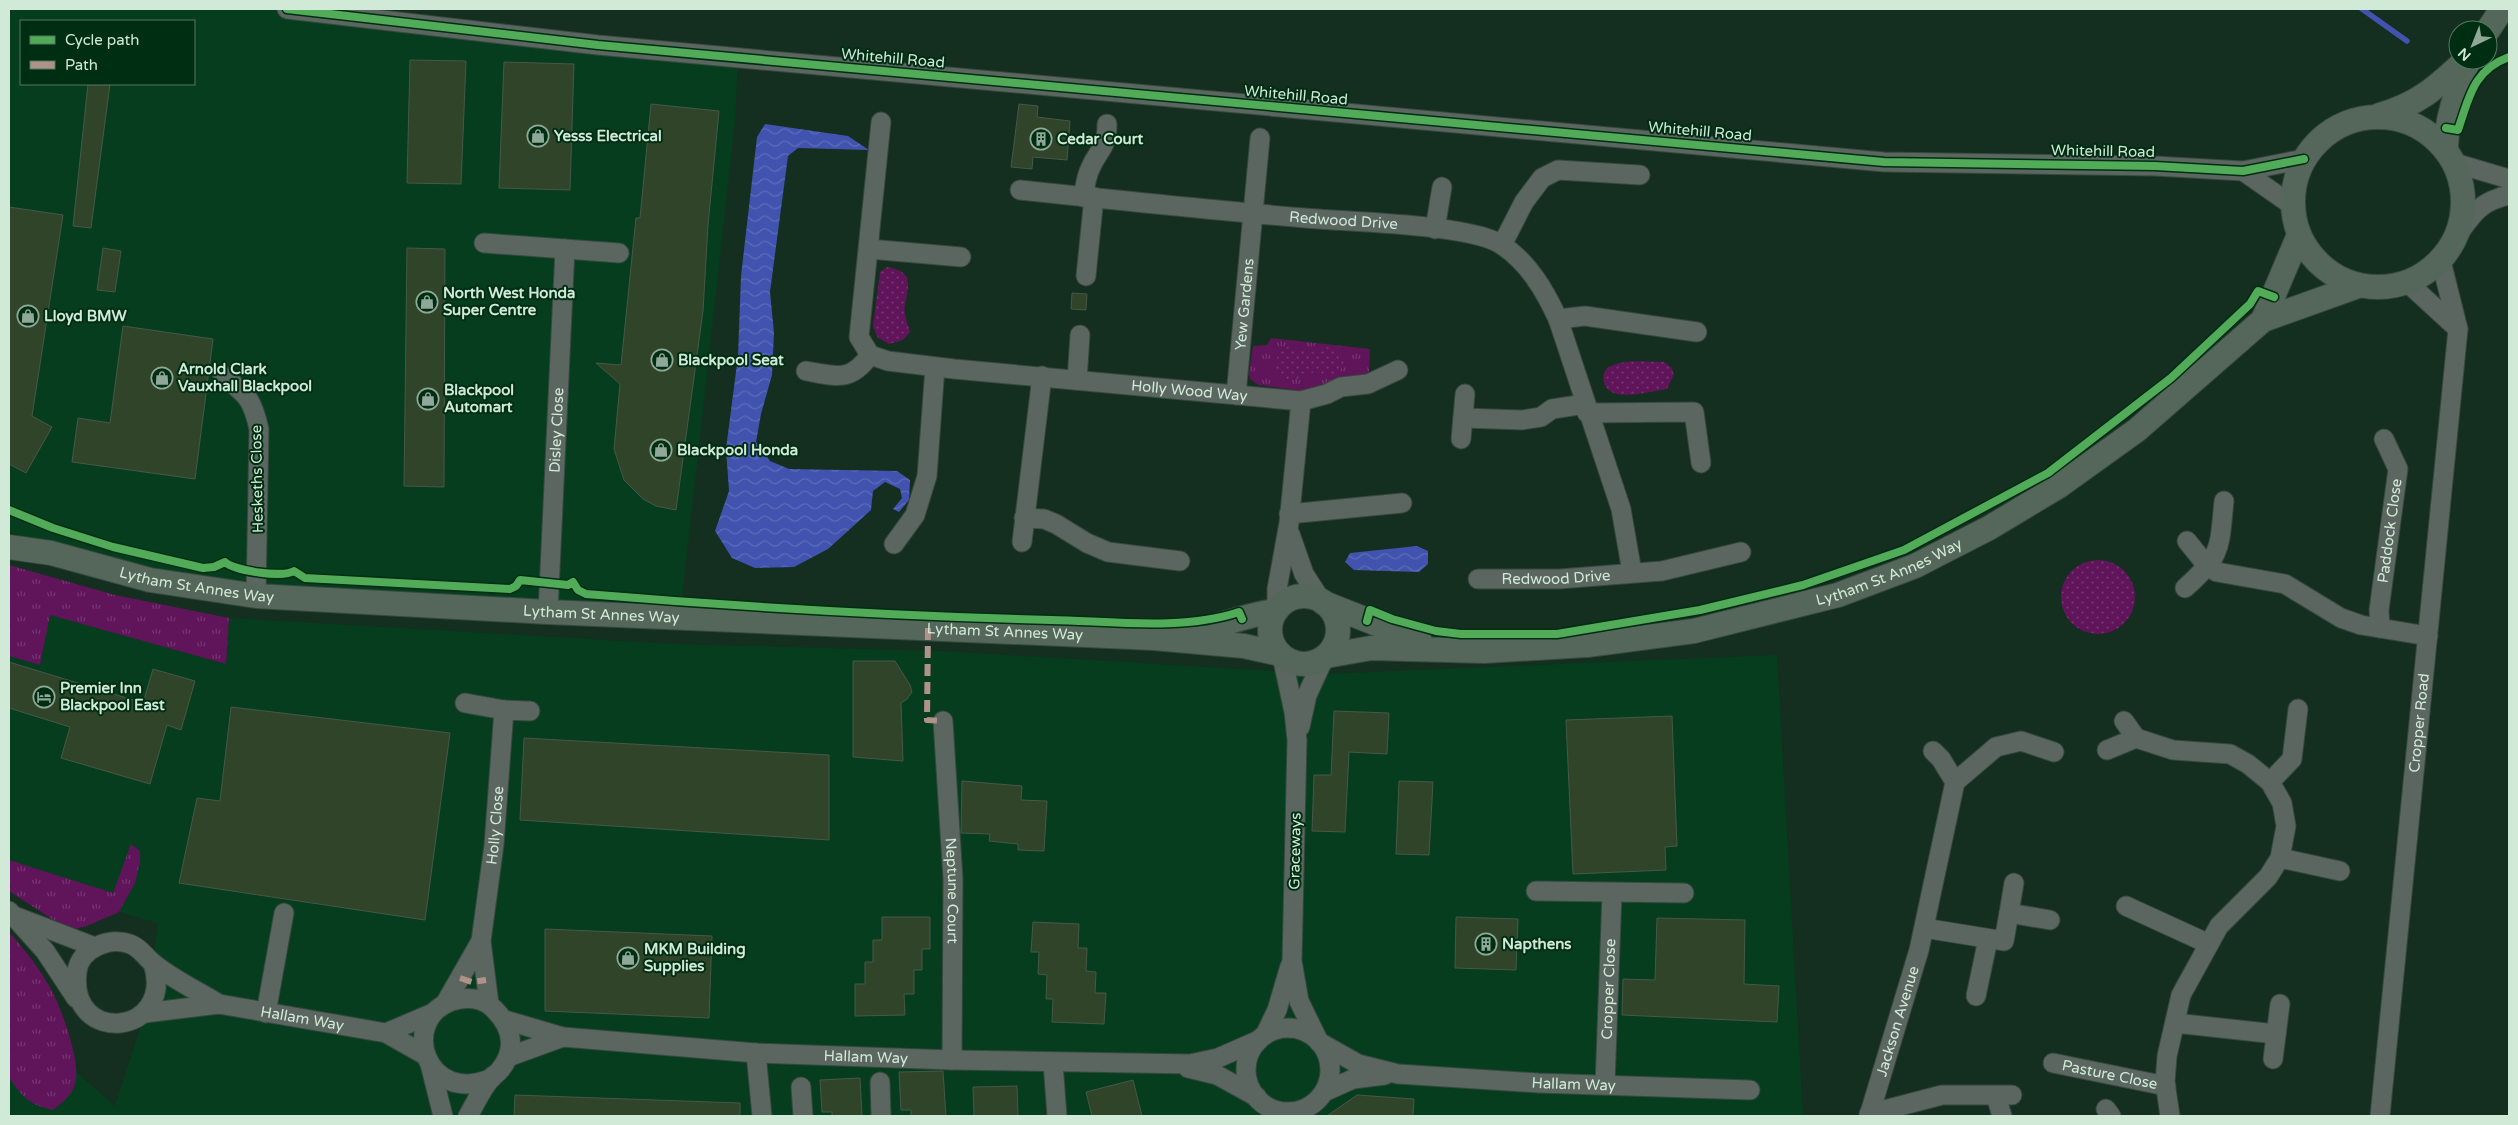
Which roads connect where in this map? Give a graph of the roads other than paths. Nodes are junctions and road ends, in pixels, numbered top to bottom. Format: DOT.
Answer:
graph roads {
  1 [pos="288,9"];
  2 [pos="2502,9"];
  3 [pos="2495,20"];
  4 [pos="2456,70"];
  5 [pos="2464,70"];
  6 [pos="2374,117"];
  7 [pos="881,122"];
  8 [pos="1107,124"];
  9 [pos="1260,138"];
  10 [pos="2450,157"];
  11 [pos="2304,159"];
  12 [pos="2243,171"];
  13 [pos="1640,174"];
  14 [pos="2509,178"];
  15 [pos="1442,187"];
  16 [pos="1020,190"];
  17 [pos="2509,195"];
  18 [pos="1088,197"];
  19 [pos="2292,206"];
  20 [pos="1252,214"];
  21 [pos="1436,229"];
  22 [pos="2299,235"];
  23 [pos="2457,236"];
  24 [pos="484,243"];
  25 [pos="1502,244"];
  26 [pos="565,249"];
  27 [pos="869,249"];
  28 [pos="619,252"];
  29 [pos="961,257"];
  30 [pos="2441,261"];
  31 [pos="1086,276"];
  32 [pos="2408,283"];
  33 [pos="2358,286"];
  34 [pos="1558,319"];
  35 [pos="2263,320"];
  36 [pos="2458,329"];
  37 [pos="1697,332"];
  38 [pos="1080,335"];
  39 [pos="870,355"];
  40 [pos="935,367"];
  41 [pos="806,370"];
  42 [pos="1398,370"];
  43 [pos="222,376"];
  44 [pos="1042,376"];
  45 [pos="1077,380"];
  46 [pos="1464,394"];
  47 [pos="1236,395"];
  48 [pos="1301,401"];
  49 [pos="1586,409"];
  50 [pos="1463,418"];
  51 [pos="1461,439"];
  52 [pos="2384,439"];
  53 [pos="1701,463"];
  54 [pos="2224,501"];
  55 [pos="1402,503"];
  56 [pos="1024,518"];
  57 [pos="1289,518"];
  58 [pos="9,531"];
  59 [pos="2187,541"];
  60 [pos="1022,542"];
  61 [pos="894,544"];
  62 [pos="9,547"];
  63 [pos="1741,552"];
  64 [pos="52,553"];
  65 [pos="1180,561"];
  66 [pos="2208,567"];
  67 [pos="1632,572"];
  68 [pos="1478,579"];
  69 [pos="2185,588"];
  70 [pos="256,596"];
  71 [pos="1323,603"];
  72 [pos="1277,610"];
  73 [pos="548,612"];
  74 [pos="2380,628"];
  75 [pos="2428,636"];
  76 [pos="1154,638"];
  77 [pos="1444,649"];
  78 [pos="1281,655"];
  79 [pos="1325,657"];
  80 [pos="465,703"];
  81 [pos="504,710"];
  82 [pos="2298,710"];
  83 [pos="530,711"];
  84 [pos="943,721"];
  85 [pos="2124,721"];
  86 [pos="2136,738"];
  87 [pos="1297,740"];
  88 [pos="2107,750"];
  89 [pos="1933,751"];
  90 [pos="2054,752"];
  91 [pos="1954,782"];
  92 [pos="2270,782"];
  93 [pos="2280,858"];
  94 [pos="2340,871"];
  95 [pos="2014,883"];
  96 [pos="1536,891"];
  97 [pos="1612,893"];
  98 [pos="1684,893"];
  99 [pos="2126,906"];
  100 [pos="11,913"];
  101 [pos="284,913"];
  102 [pos="2009,913"];
  103 [pos="2050,920"];
  104 [pos="1924,928"];
  105 [pos="1988,939"];
  106 [pos="481,941"];
  107 [pos="2209,944"];
  108 [pos="94,947"];
  109 [pos="1292,961"];
  110 [pos="153,963"];
  111 [pos="1976,996"];
  112 [pos="78,1001"];
  113 [pos="218,1004"];
  114 [pos="489,1004"];
  115 [pos="2280,1004"];
  116 [pos="439,1008"];
  117 [pos="145,1013"];
  118 [pos="266,1013"];
  119 [pos="505,1020"];
  120 [pos="2175,1023"];
  121 [pos="386,1033"];
  122 [pos="2276,1034"];
  123 [pos="562,1037"];
  124 [pos="1262,1038"];
  125 [pos="1318,1041"];
  126 [pos="756,1053"];
  127 [pos="508,1057"];
  128 [pos="427,1059"];
  129 [pos="2273,1059"];
  130 [pos="952,1060"];
  131 [pos="1053,1062"];
  132 [pos="2053,1063"];
  133 [pos="1170,1064"];
  134 [pos="1398,1074"];
  135 [pos="492,1078"];
  136 [pos="880,1082"];
  137 [pos="1605,1084"];
  138 [pos="2166,1086"];
  139 [pos="801,1087"];
  140 [pos="1750,1090"];
  141 [pos="1320,1102"];
  142 [pos="1270,1107"];
  143 [pos="1869,1115"];
  144 [pos="444,1116"];
  145 [pos="468,1116"];
  146 [pos="762,1116"];
  147 [pos="802,1116"];
  148 [pos="882,1116"];
  149 [pos="1057,1116"];
  150 [pos="2002,1116"];
  151 [pos="2170,1116"];
  152 [pos="2380,1116"];
  1 -- 12 [label="street, Whitehill Road"];
  2 -- 3 [label="main road"];
  4 -- 6 [label="main road"];
  5 -- 10 [label="main road"];
  6 -- 10 [label="main road"];
  6 -- 11 [label="main road"];
  7 -- 27 [label="street"];
  8 -- 18 [label="street"];
  9 -- 20 [label="street, Yew Gardens"];
  10 -- 14 [label="street"];
  10 -- 23 [label="main road"];
  11 -- 12 [label="street, Whitehill Road"];
  11 -- 19 [label="main road"];
  12 -- 19 [label="street"];
  13 -- 25 [label="street"];
  15 -- 21 [label="street"];
  16 -- 18 [label="street"];
  17 -- 23 [label="street"];
  18 -- 20 [label="street"];
  18 -- 31 [label="street"];
  19 -- 22 [label="main road"];
  20 -- 21 [label="street, Redwood Drive"];
  20 -- 47 [label="street, Yew Gardens"];
  21 -- 25 [label="street, Redwood Drive"];
  22 -- 33 [label="main road"];
  22 -- 35 [label="main road, Lytham St Annes Way"];
  23 -- 30 [label="main road"];
  24 -- 26 [label="street"];
  25 -- 34 [label="street, Redwood Drive"];
  26 -- 28 [label="street"];
  26 -- 73 [label="street, Disley Close"];
  27 -- 29 [label="street"];
  27 -- 39 [label="street"];
  30 -- 32 [label="main road"];
  30 -- 36 [label="street, Cropper Road"];
  32 -- 33 [label="main road"];
  32 -- 36 [label="street"];
  33 -- 35 [label="main road, Lytham St Annes Way"];
  34 -- 37 [label="street"];
  34 -- 49 [label="street, Redwood Drive"];
  35 -- 77 [label="main road, Lytham St Annes Way"];
  36 -- 75 [label="street, Cropper Road"];
  38 -- 45 [label="street"];
  39 -- 40 [label="street, Holly Wood Way"];
  39 -- 41 [label="street"];
  40 -- 44 [label="street, Holly Wood Way"];
  40 -- 61 [label="street"];
  42 -- 48 [label="street, Holly Wood Way"];
  43 -- 70 [label="street, Heskeths Close"];
  44 -- 45 [label="street, Holly Wood Way"];
  44 -- 56 [label="street"];
  45 -- 47 [label="street, Holly Wood Way"];
  46 -- 50 [label="street"];
  47 -- 48 [label="street, Holly Wood Way"];
  48 -- 57 [label="street"];
  49 -- 50 [label="street"];
  49 -- 53 [label="street"];
  49 -- 67 [label="street, Redwood Drive"];
  50 -- 51 [label="street"];
  52 -- 74 [label="street, Paddock Close"];
  54 -- 66 [label="street"];
  55 -- 57 [label="street"];
  56 -- 60 [label="street"];
  56 -- 65 [label="street"];
  57 -- 71 [label="street"];
  57 -- 72 [label="street"];
  58 -- 64 [label="main road, Lytham St Annes Way"];
  59 -- 66 [label="street"];
  62 -- 64 [label="main road, Lytham St Annes Way"];
  63 -- 67 [label="street, Redwood Drive"];
  64 -- 70 [label="main road, Lytham St Annes Way"];
  66 -- 69 [label="street"];
  66 -- 74 [label="street"];
  67 -- 68 [label="street, Redwood Drive"];
  70 -- 73 [label="main road, Lytham St Annes Way"];
  71 -- 72 [label="main road"];
  71 -- 77 [label="main road, Lytham St Annes Way"];
  71 -- 79 [label="main road"];
  72 -- 76 [label="main road, Lytham St Annes Way"];
  72 -- 78 [label="main road"];
  73 -- 76 [label="main road, Lytham St Annes Way"];
  74 -- 75 [label="street"];
  75 -- 152 [label="street, Cropper Road"];
  76 -- 78 [label="main road, Lytham St Annes Way"];
  77 -- 79 [label="main road, Lytham St Annes Way"];
  78 -- 79 [label="main road"];
  78 -- 87 [label="street, Graceways"];
  79 -- 87 [label="street, Graceways"];
  80 -- 81 [label="street"];
  81 -- 83 [label="street"];
  81 -- 106 [label="street, Holly Close"];
  82 -- 92 [label="street"];
  84 -- 130 [label="street, Neptune Court"];
  85 -- 86 [label="street"];
  86 -- 88 [label="street"];
  86 -- 92 [label="street, Pasture Close"];
  87 -- 109 [label="street, Graceways"];
  89 -- 91 [label="street"];
  90 -- 91 [label="street"];
  91 -- 104 [label="street, Jackson Avenue"];
  92 -- 93 [label="street, Pasture Close"];
  93 -- 94 [label="street"];
  93 -- 107 [label="street, Pasture Close"];
  95 -- 102 [label="street"];
  96 -- 97 [label="street"];
  97 -- 98 [label="street"];
  97 -- 137 [label="street, Cropper Close"];
  99 -- 107 [label="street"];
  100 -- 108 [label="street"];
  100 -- 112 [label="street"];
  101 -- 118 [label="street"];
  102 -- 103 [label="street"];
  102 -- 105 [label="street"];
  104 -- 105 [label="street"];
  104 -- 143 [label="street, Jackson Avenue"];
  105 -- 111 [label="street"];
  106 -- 114 [label="street, Holly Close"];
  106 -- 116 [label="street, Holly Close"];
  107 -- 120 [label="street, Pasture Close"];
  108 -- 110 [label="street"];
  108 -- 112 [label="street"];
  109 -- 124 [label="street, Graceways"];
  109 -- 125 [label="street, Graceways"];
  110 -- 113 [label="street, Hallam Way"];
  110 -- 117 [label="street"];
  112 -- 117 [label="street"];
  113 -- 117 [label="street, Hallam Way"];
  113 -- 118 [label="street, Hallam Way"];
  114 -- 116 [label="street"];
  114 -- 119 [label="street"];
  115 -- 122 [label="street"];
  116 -- 121 [label="street"];
  116 -- 128 [label="street"];
  118 -- 121 [label="street, Hallam Way"];
  119 -- 123 [label="street, Hallam Way"];
  119 -- 127 [label="street"];
  120 -- 122 [label="street"];
  120 -- 138 [label="street, Pasture Close"];
  121 -- 128 [label="street, Hallam Way"];
  122 -- 129 [label="street"];
  123 -- 126 [label="street, Hallam Way"];
  123 -- 127 [label="street, Hallam Way"];
  124 -- 125 [label="street"];
  124 -- 133 [label="street, Hallam Way"];
  124 -- 142 [label="street"];
  125 -- 134 [label="street, Hallam Way"];
  125 -- 141 [label="street"];
  126 -- 130 [label="street, Hallam Way"];
  126 -- 146 [label="street"];
  127 -- 135 [label="street"];
  128 -- 135 [label="street"];
  128 -- 144 [label="street"];
  130 -- 131 [label="street, Hallam Way"];
  131 -- 133 [label="street, Hallam Way"];
  131 -- 149 [label="street"];
  132 -- 138 [label="street, Pasture Close"];
  133 -- 142 [label="street, Hallam Way"];
  134 -- 137 [label="street, Hallam Way"];
  134 -- 141 [label="street, Hallam Way"];
  135 -- 145 [label="street"];
  136 -- 148 [label="street"];
  137 -- 140 [label="street, Hallam Way"];
  138 -- 151 [label="street, Pasture Close"];
  139 -- 147 [label="street"];
  141 -- 142 [label="street"];
  143 -- 150 [label="street, Jackson Avenue"];
}
